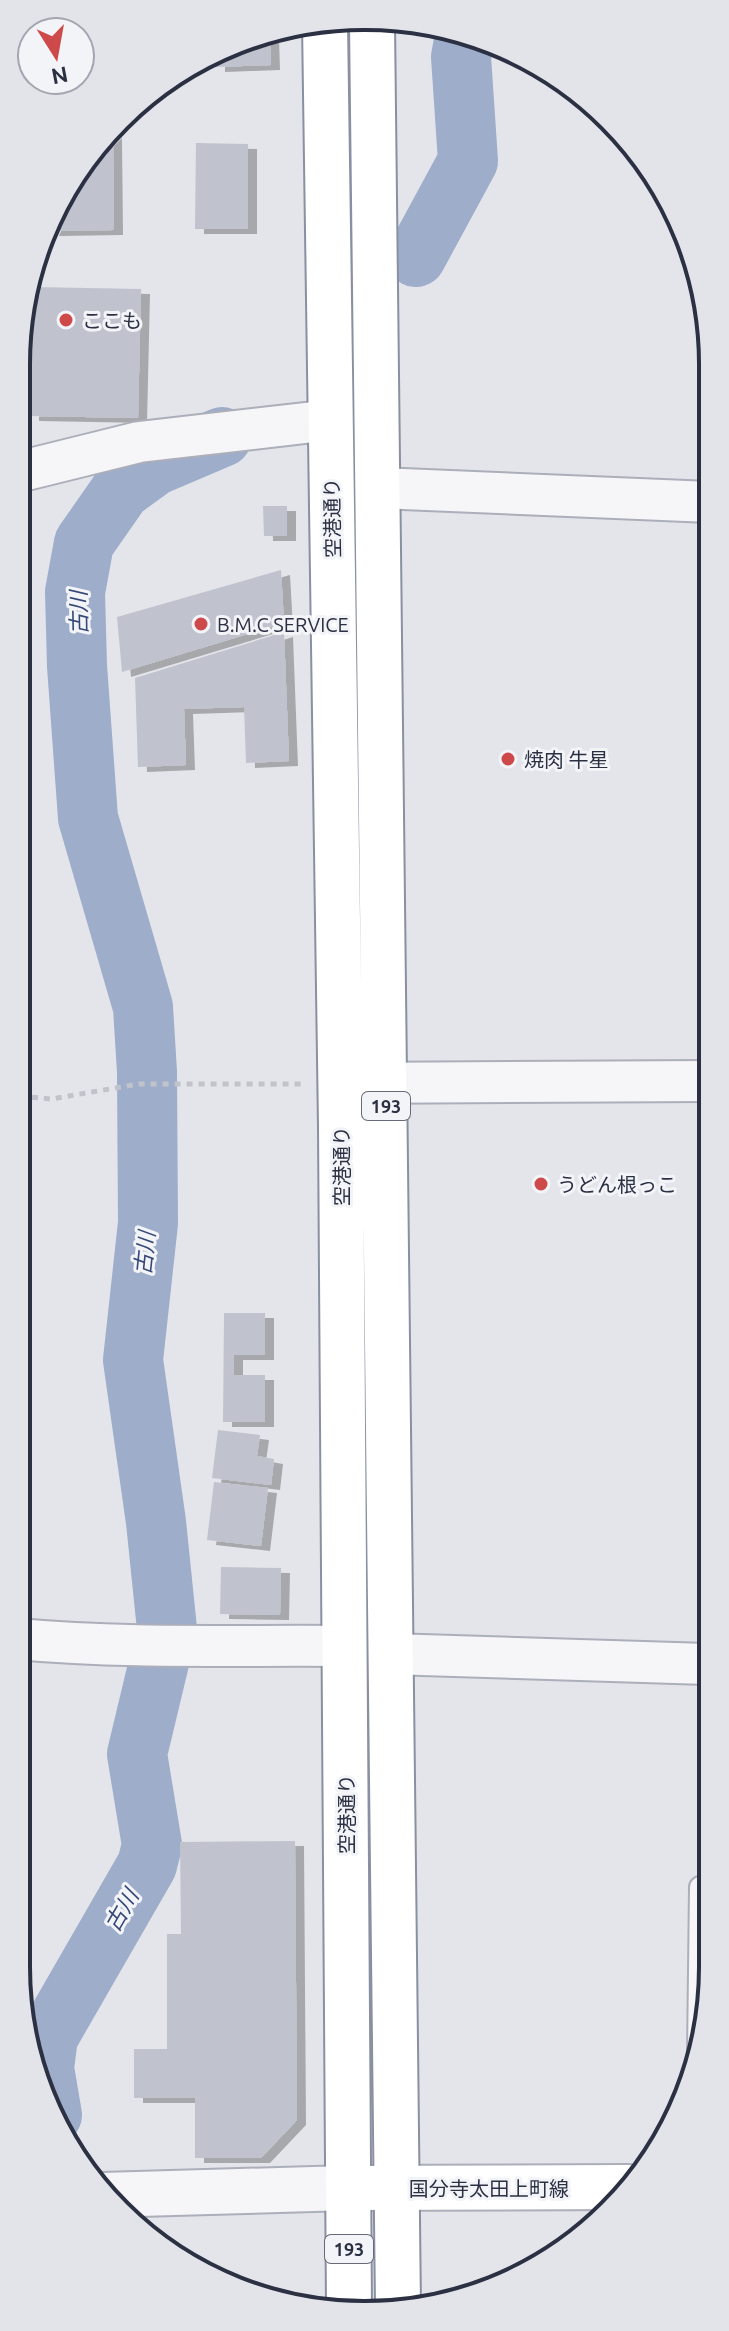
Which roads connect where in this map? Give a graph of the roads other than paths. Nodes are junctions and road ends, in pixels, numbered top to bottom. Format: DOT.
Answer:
graph roads {
  1 [pos="372,30"];
  2 [pos="325,33"];
  3 [pos="331,420"];
  4 [pos="30,469"];
  5 [pos="379,488"];
  6 [pos="699,502"];
  7 [pos="699,1081"];
  8 [pos="340,1083"];
  9 [pos="385,1083"];
  10 [pos="30,1640"];
  11 [pos="345,1646"];
  12 [pos="390,1654"];
  13 [pos="699,1664"];
  14 [pos="616,2187"];
  15 [pos="348,2188"];
  16 [pos="397,2189"];
  17 [pos="120,2194"];
  18 [pos="398,2299"];
  19 [pos="349,2300"];
  1 -- 5 [label="main road, 193"];
  2 -- 3 [label="main road, 空港通り / 193"];
  3 -- 4 [label="street"];
  3 -- 8 [label="main road, 空港通り / 193"];
  5 -- 6 [label="street"];
  5 -- 9 [label="main road, 193"];
  7 -- 9 [label="street"];
  8 -- 9 [label="street"];
  8 -- 11 [label="main road, 空港通り / 193"];
  9 -- 12 [label="main road, 193"];
  10 -- 11 [label="street"];
  11 -- 15 [label="main road, 空港通り / 193"];
  12 -- 13 [label="street"];
  12 -- 16 [label="main road, 193"];
  14 -- 16 [label="main road, 国分寺太田上町線"];
  15 -- 16 [label="main road, 国分寺太田上町線"];
  15 -- 17 [label="street"];
  15 -- 19 [label="main road, 空港通り / 193"];
  16 -- 18 [label="main road, 193"];
}
